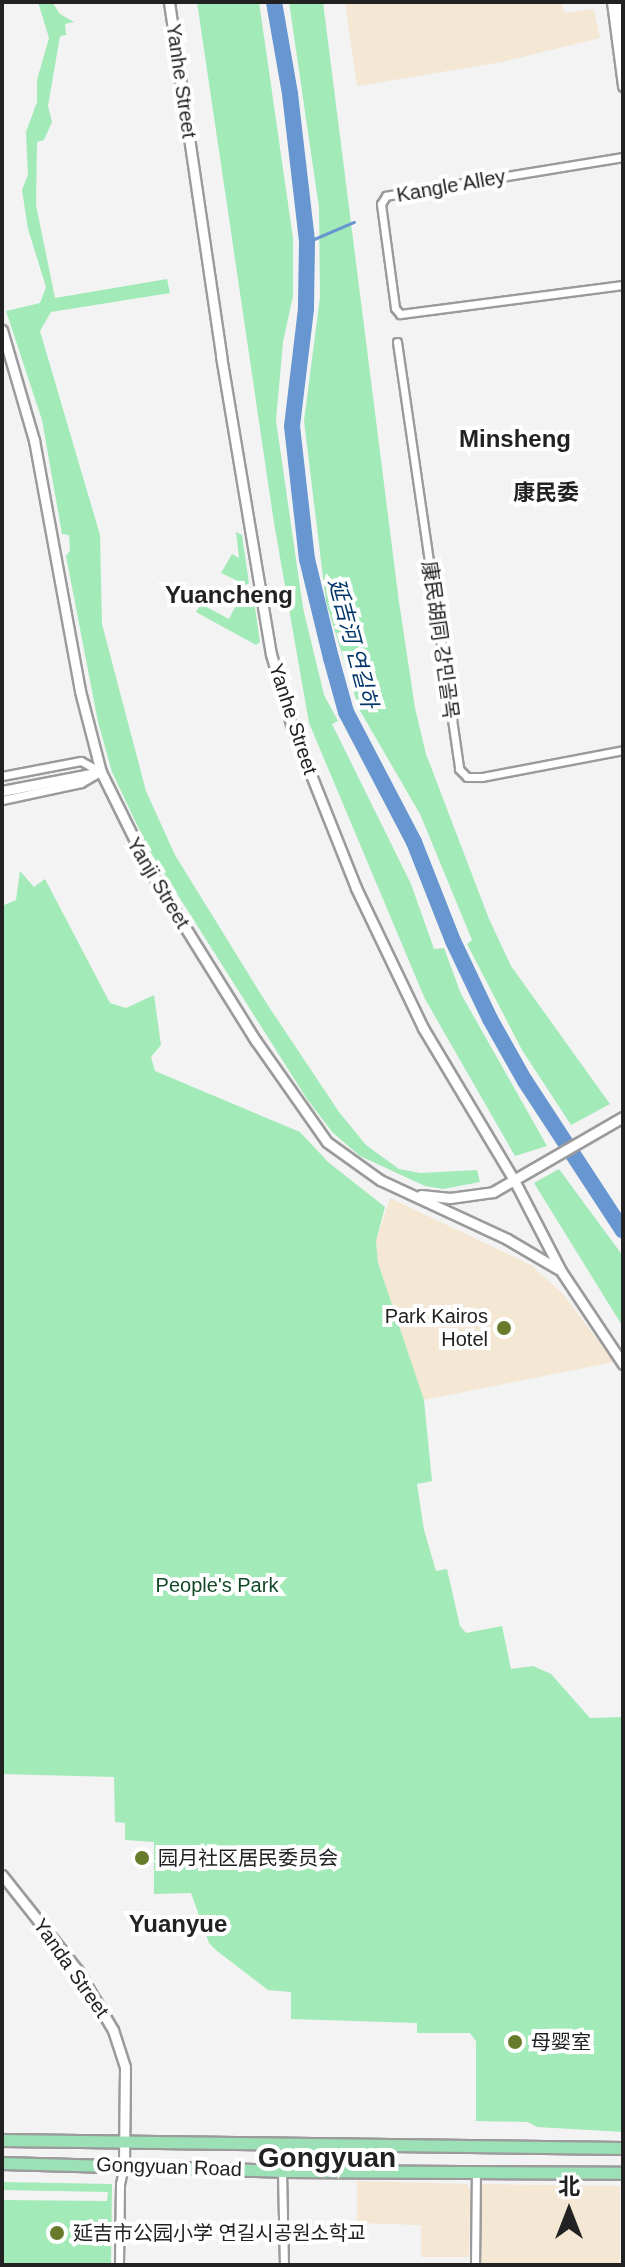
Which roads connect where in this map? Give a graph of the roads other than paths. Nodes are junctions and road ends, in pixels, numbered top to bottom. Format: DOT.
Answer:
graph roads {
  1 [pos="169,2"];
  2 [pos="612,2"];
  3 [pos="619,2"];
  4 [pos="623,30"];
  5 [pos="623,86"];
  6 [pos="623,157"];
  7 [pos="623,285"];
  8 [pos="2,330"];
  9 [pos="397,342"];
  10 [pos="623,750"];
  11 [pos="101,772"];
  12 [pos="2,776"];
  13 [pos="2,791"];
  14 [pos="2,800"];
  15 [pos="622,1118"];
  16 [pos="514,1180"];
  17 [pos="406,1192"];
  18 [pos="561,1271"];
  19 [pos="623,1364"];
  20 [pos="2,1875"];
  21 [pos="2,2140"];
  22 [pos="125,2142"];
  23 [pos="623,2148"];
  24 [pos="2,2163"];
  25 [pos="124,2165"];
  26 [pos="282,2171"];
  27 [pos="623,2173"];
  28 [pos="476,2174"];
  29 [pos="119,2265"];
  30 [pos="284,2265"];
  31 [pos="475,2265"];
  1 -- 16 [label="street, Yanhe Street"];
  2 -- 5 [label="street"];
  3 -- 4 [label="street"];
  6 -- 7 [label="street, Kangle Alley"];
  8 -- 11 [label="street, Yanji Street"];
  9 -- 10 [label="street, 康民胡同 강민골목"];
  11 -- 12 [label="street"];
  11 -- 13 [label="street"];
  11 -- 14 [label="street"];
  11 -- 17 [label="street, Yanji Street"];
  15 -- 16 [label="street"];
  16 -- 17 [label="street"];
  16 -- 18 [label="street, Yanhe Street"];
  17 -- 18 [label="street, Yanji Street"];
  18 -- 19 [label="street, Yanhe Street"];
  20 -- 22 [label="street, Yanda Street"];
  21 -- 22 [label="main road, Gongyuan Road"];
  22 -- 23 [label="main road, Gongyuan Road"];
  22 -- 25 [label="street, Yanda Street"];
  24 -- 25 [label="main road, Gongyuan Road"];
  25 -- 26 [label="main road, Gongyuan Road"];
  25 -- 29 [label="street"];
  26 -- 28 [label="main road, Gongyuan Road"];
  26 -- 30 [label="street"];
  27 -- 28 [label="main road, Gongyuan Road"];
  28 -- 31 [label="street"];
}
